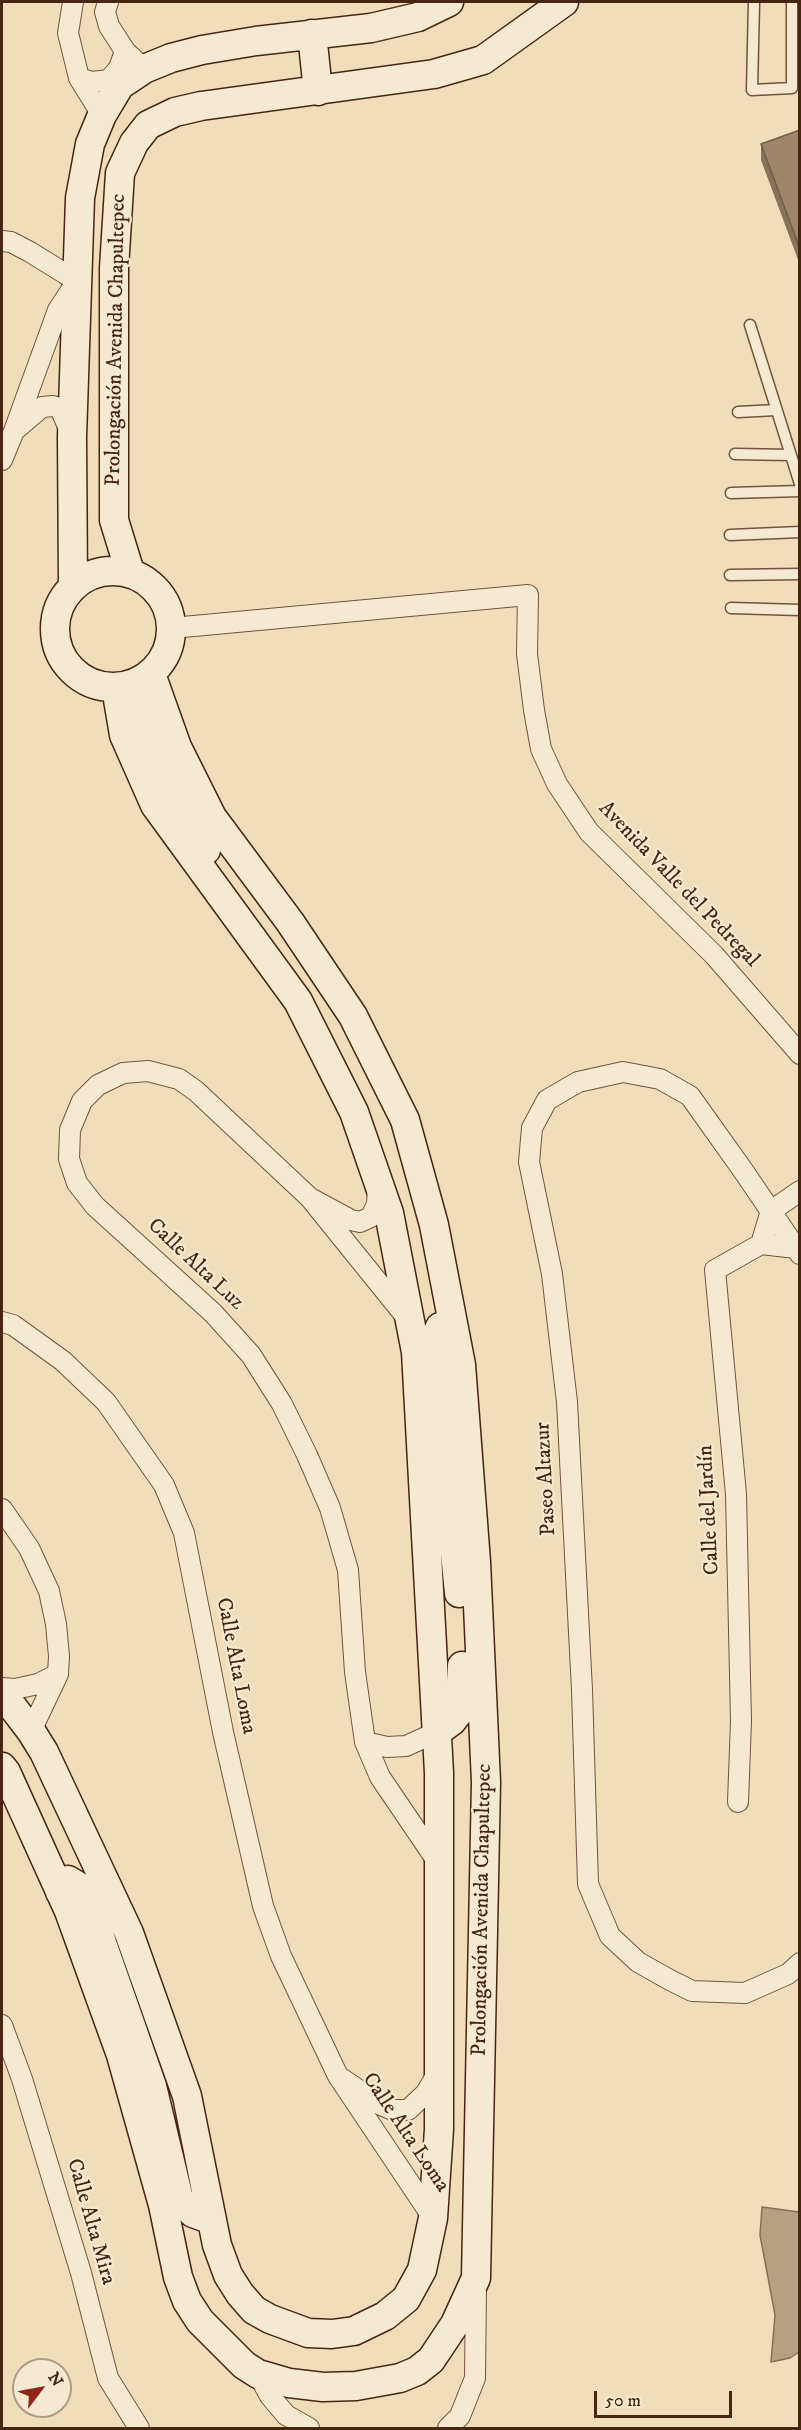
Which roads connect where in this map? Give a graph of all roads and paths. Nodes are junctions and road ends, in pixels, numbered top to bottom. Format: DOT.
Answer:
graph roads {
  1 [pos="73,2"];
  2 [pos="108,2"];
  3 [pos="449,2"];
  4 [pos="564,2"];
  5 [pos="754,2"];
  6 [pos="792,2"];
  7 [pos="312,34"];
  8 [pos="134,60"];
  9 [pos="79,78"];
  10 [pos="318,91"];
  11 [pos="102,115"];
  12 [pos="2,241"];
  13 [pos="77,281"];
  14 [pos="750,325"];
  15 [pos="776,410"];
  16 [pos="738,412"];
  17 [pos="14,431"];
  18 [pos="72,437"];
  19 [pos="735,454"];
  20 [pos="790,455"];
  21 [pos="2,460"];
  22 [pos="800,484"];
  23 [pos="800,491"];
  24 [pos="731,493"];
  25 [pos="800,532"];
  26 [pos="730,535"];
  27 [pos="130,573"];
  28 [pos="800,574"];
  29 [pos="730,575"];
  30 [pos="73,586"];
  31 [pos="731,608"];
  32 [pos="800,610"];
  33 [pos="172,628"];
  34 [pos="134,682"];
  35 [pos="800,1054"];
  36 [pos="379,1178"];
  37 [pos="800,1191"];
  38 [pos="310,1198"];
  39 [pos="771,1211"];
  40 [pos="761,1244"];
  41 [pos="798,1249"];
  42 [pos="410,1321"];
  43 [pos="2,1322"];
  44 [pos="454,1328"];
  45 [pos="2,1509"];
  46 [pos="58,1674"];
  47 [pos="2,1688"];
  48 [pos="2,1693"];
  49 [pos="2,1719"];
  50 [pos="31,1731"];
  51 [pos="437,1732"];
  52 [pos="365,1742"];
  53 [pos="2,1767"];
  54 [pos="738,1802"];
  55 [pos="439,1864"];
  56 [pos="60,1892"];
  57 [pos="800,1963"];
  58 [pos="2,2025"];
  59 [pos="440,2070"];
  60 [pos="338,2076"];
  61 [pos="433,2218"];
  62 [pos="212,2220"];
  63 [pos="476,2278"];
  64 [pos="258,2374"];
  65 [pos="139,2428"];
  66 [pos="309,2428"];
  67 [pos="448,2428"];
  1 -- 9 [label="street"];
  2 -- 8 [label="street"];
  3 -- 7 [label="street, Prolongación Avenida Chapultepec"];
  4 -- 10 [label="street, Prolongación Avenida Chapultepec"];
  5 -- 6 [label="lane"];
  7 -- 8 [label="street, Prolongación Avenida Chapultepec"];
  7 -- 10 [label="street"];
  8 -- 9 [label="street"];
  8 -- 11 [label="street, Prolongación Avenida Chapultepec"];
  9 -- 11 [label="street"];
  10 -- 27 [label="street, Prolongación Avenida Chapultepec"];
  11 -- 13 [label="street, Prolongación Avenida Chapultepec"];
  12 -- 13 [label="street"];
  13 -- 17 [label="street"];
  13 -- 18 [label="street, Prolongación Avenida Chapultepec"];
  14 -- 15 [label="lane"];
  15 -- 16 [label="lane"];
  15 -- 20 [label="lane"];
  17 -- 18 [label="street"];
  17 -- 21 [label="street"];
  18 -- 30 [label="street, Prolongación Avenida Chapultepec"];
  19 -- 20 [label="lane"];
  20 -- 22 [label="lane"];
  23 -- 24 [label="lane"];
  25 -- 26 [label="lane"];
  27 -- 30 [label="street"];
  27 -- 33 [label="street"];
  28 -- 29 [label="lane"];
  30 -- 34 [label="street"];
  31 -- 32 [label="lane"];
  33 -- 34 [label="street"];
  33 -- 35 [label="street, Avenida Valle del Pedregal"];
  34 -- 36 [label="street, Prolongación Avenida Chapultepec"];
  34 -- 44 [label="street, Prolongación Avenida Chapultepec"];
  36 -- 38 [label="street, Calle Alta Luz"];
  36 -- 42 [label="street, Prolongación Avenida Chapultepec"];
  37 -- 39 [label="street"];
  38 -- 42 [label="street, Calle Alta Luz"];
  38 -- 52 [label="street, Calle Alta Luz"];
  39 -- 40 [label="street"];
  39 -- 41 [label="street, Paseo Altazur"];
  39 -- 57 [label="street, Paseo Altazur"];
  40 -- 41 [label="street"];
  40 -- 54 [label="street, Calle del Jardín"];
  42 -- 51 [label="street, Prolongación Avenida Chapultepec"];
  43 -- 60 [label="street, Calle Alta Loma"];
  44 -- 51 [label="street"];
  44 -- 63 [label="street, Prolongación Avenida Chapultepec"];
  45 -- 46 [label="street"];
  46 -- 47 [label="street"];
  46 -- 50 [label="street"];
  48 -- 50 [label="street, Prolongación Avenida Chapultepec"];
  49 -- 50 [label="street"];
  50 -- 62 [label="street, Prolongación Avenida Chapultepec"];
  51 -- 52 [label="street"];
  51 -- 55 [label="street, Prolongación Avenida Chapultepec"];
  52 -- 55 [label="street, Calle Alta Luz"];
  53 -- 56 [label="street, Prolongación Avenida Chapultepec"];
  55 -- 59 [label="street, Prolongación Avenida Chapultepec"];
  56 -- 62 [label="street"];
  56 -- 64 [label="street, Prolongación Avenida Chapultepec"];
  58 -- 65 [label="street, Calle Alta Mira"];
  59 -- 60 [label="street, Calle Alta Loma"];
  59 -- 61 [label="street, Prolongación Avenida Chapultepec"];
  60 -- 61 [label="street, Calle Alta Loma"];
  61 -- 62 [label="street, Prolongación Avenida Chapultepec"];
  63 -- 64 [label="street, Prolongación Avenida Chapultepec"];
  63 -- 67 [label="street"];
  64 -- 66 [label="street"];
}
